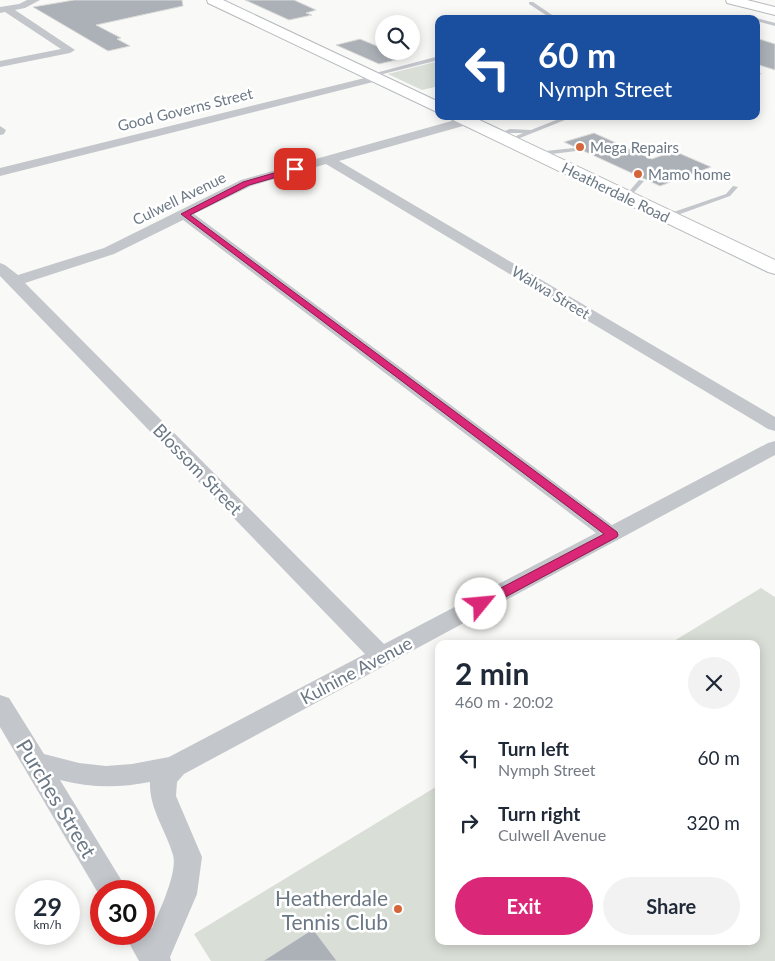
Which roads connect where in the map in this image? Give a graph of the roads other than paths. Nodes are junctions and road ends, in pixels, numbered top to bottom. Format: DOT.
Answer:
graph roads {
  1 [pos="35,0"];
  2 [pos="213,0"];
  3 [pos="732,0"];
  4 [pos="756,0"];
  5 [pos="531,3"];
  6 [pos="775,5"];
  7 [pos="3,10"];
  8 [pos="775,10"];
  9 [pos="550,15"];
  10 [pos="760,20"];
  11 [pos="775,25"];
  12 [pos="435,59"];
  13 [pos="0,64"];
  14 [pos="374,77"];
  15 [pos="435,106"];
  16 [pos="459,120"];
  17 [pos="464,120"];
  18 [pos="562,120"];
  19 [pos="537,130"];
  20 [pos="546,134"];
  21 [pos="506,139"];
  22 [pos="574,150"];
  23 [pos="536,154"];
  24 [pos="328,160"];
  25 [pos="0,172"];
  26 [pos="641,181"];
  27 [pos="735,187"];
  28 [pos="627,197"];
  29 [pos="185,214"];
  30 [pos="666,216"];
  31 [pos="0,268"];
  32 [pos="775,268"];
  33 [pos="15,281"];
  34 [pos="775,424"];
  35 [pos="775,448"];
  36 [pos="612,535"];
  37 [pos="382,657"];
  38 [pos="0,705"];
  39 [pos="34,762"];
  40 [pos="175,766"];
  41 [pos="106,880"];
  42 [pos="150,951"];
  1 -- 7 [label="street"];
  2 -- 14 [label="main road"];
  3 -- 8 [label="main road"];
  4 -- 6 [label="main road"];
  5 -- 9 [label="lane"];
  7 -- 13 [label="street"];
  10 -- 11 [label="lane"];
  12 -- 14 [label="lane"];
  14 -- 15 [label="main road"];
  14 -- 25 [label="street, Good Governs Street"];
  16 -- 24 [label="street, Culwell Avenue"];
  17 -- 21 [label="main road, Heatherdale Road"];
  18 -- 19 [label="lane"];
  19 -- 21 [label="lane"];
  19 -- 21 [label="lane"];
  20 -- 21 [label="lane"];
  21 -- 23 [label="main road, Heatherdale Road"];
  22 -- 23 [label="lane"];
  23 -- 28 [label="main road, Heatherdale Road"];
  24 -- 29 [label="street, Culwell Avenue"];
  24 -- 34 [label="street, Walwa Street"];
  26 -- 28 [label="lane"];
  27 -- 30 [label="lane"];
  28 -- 30 [label="main road, Heatherdale Road"];
  29 -- 33 [label="street, Culwell Avenue"];
  29 -- 36 [label="street"];
  30 -- 32 [label="main road, Heatherdale Road"];
  31 -- 33 [label="street"];
  33 -- 37 [label="street, Blossom Street"];
  35 -- 36 [label="street, Kulnine Avenue"];
  36 -- 37 [label="street, Kulnine Avenue"];
  37 -- 40 [label="street, Kulnine Avenue"];
  38 -- 39 [label="street, Purches Street"];
  39 -- 40 [label="street, Kulnine Avenue"];
  39 -- 41 [label="street, Purches Street"];
  40 -- 42 [label="street"];
}
